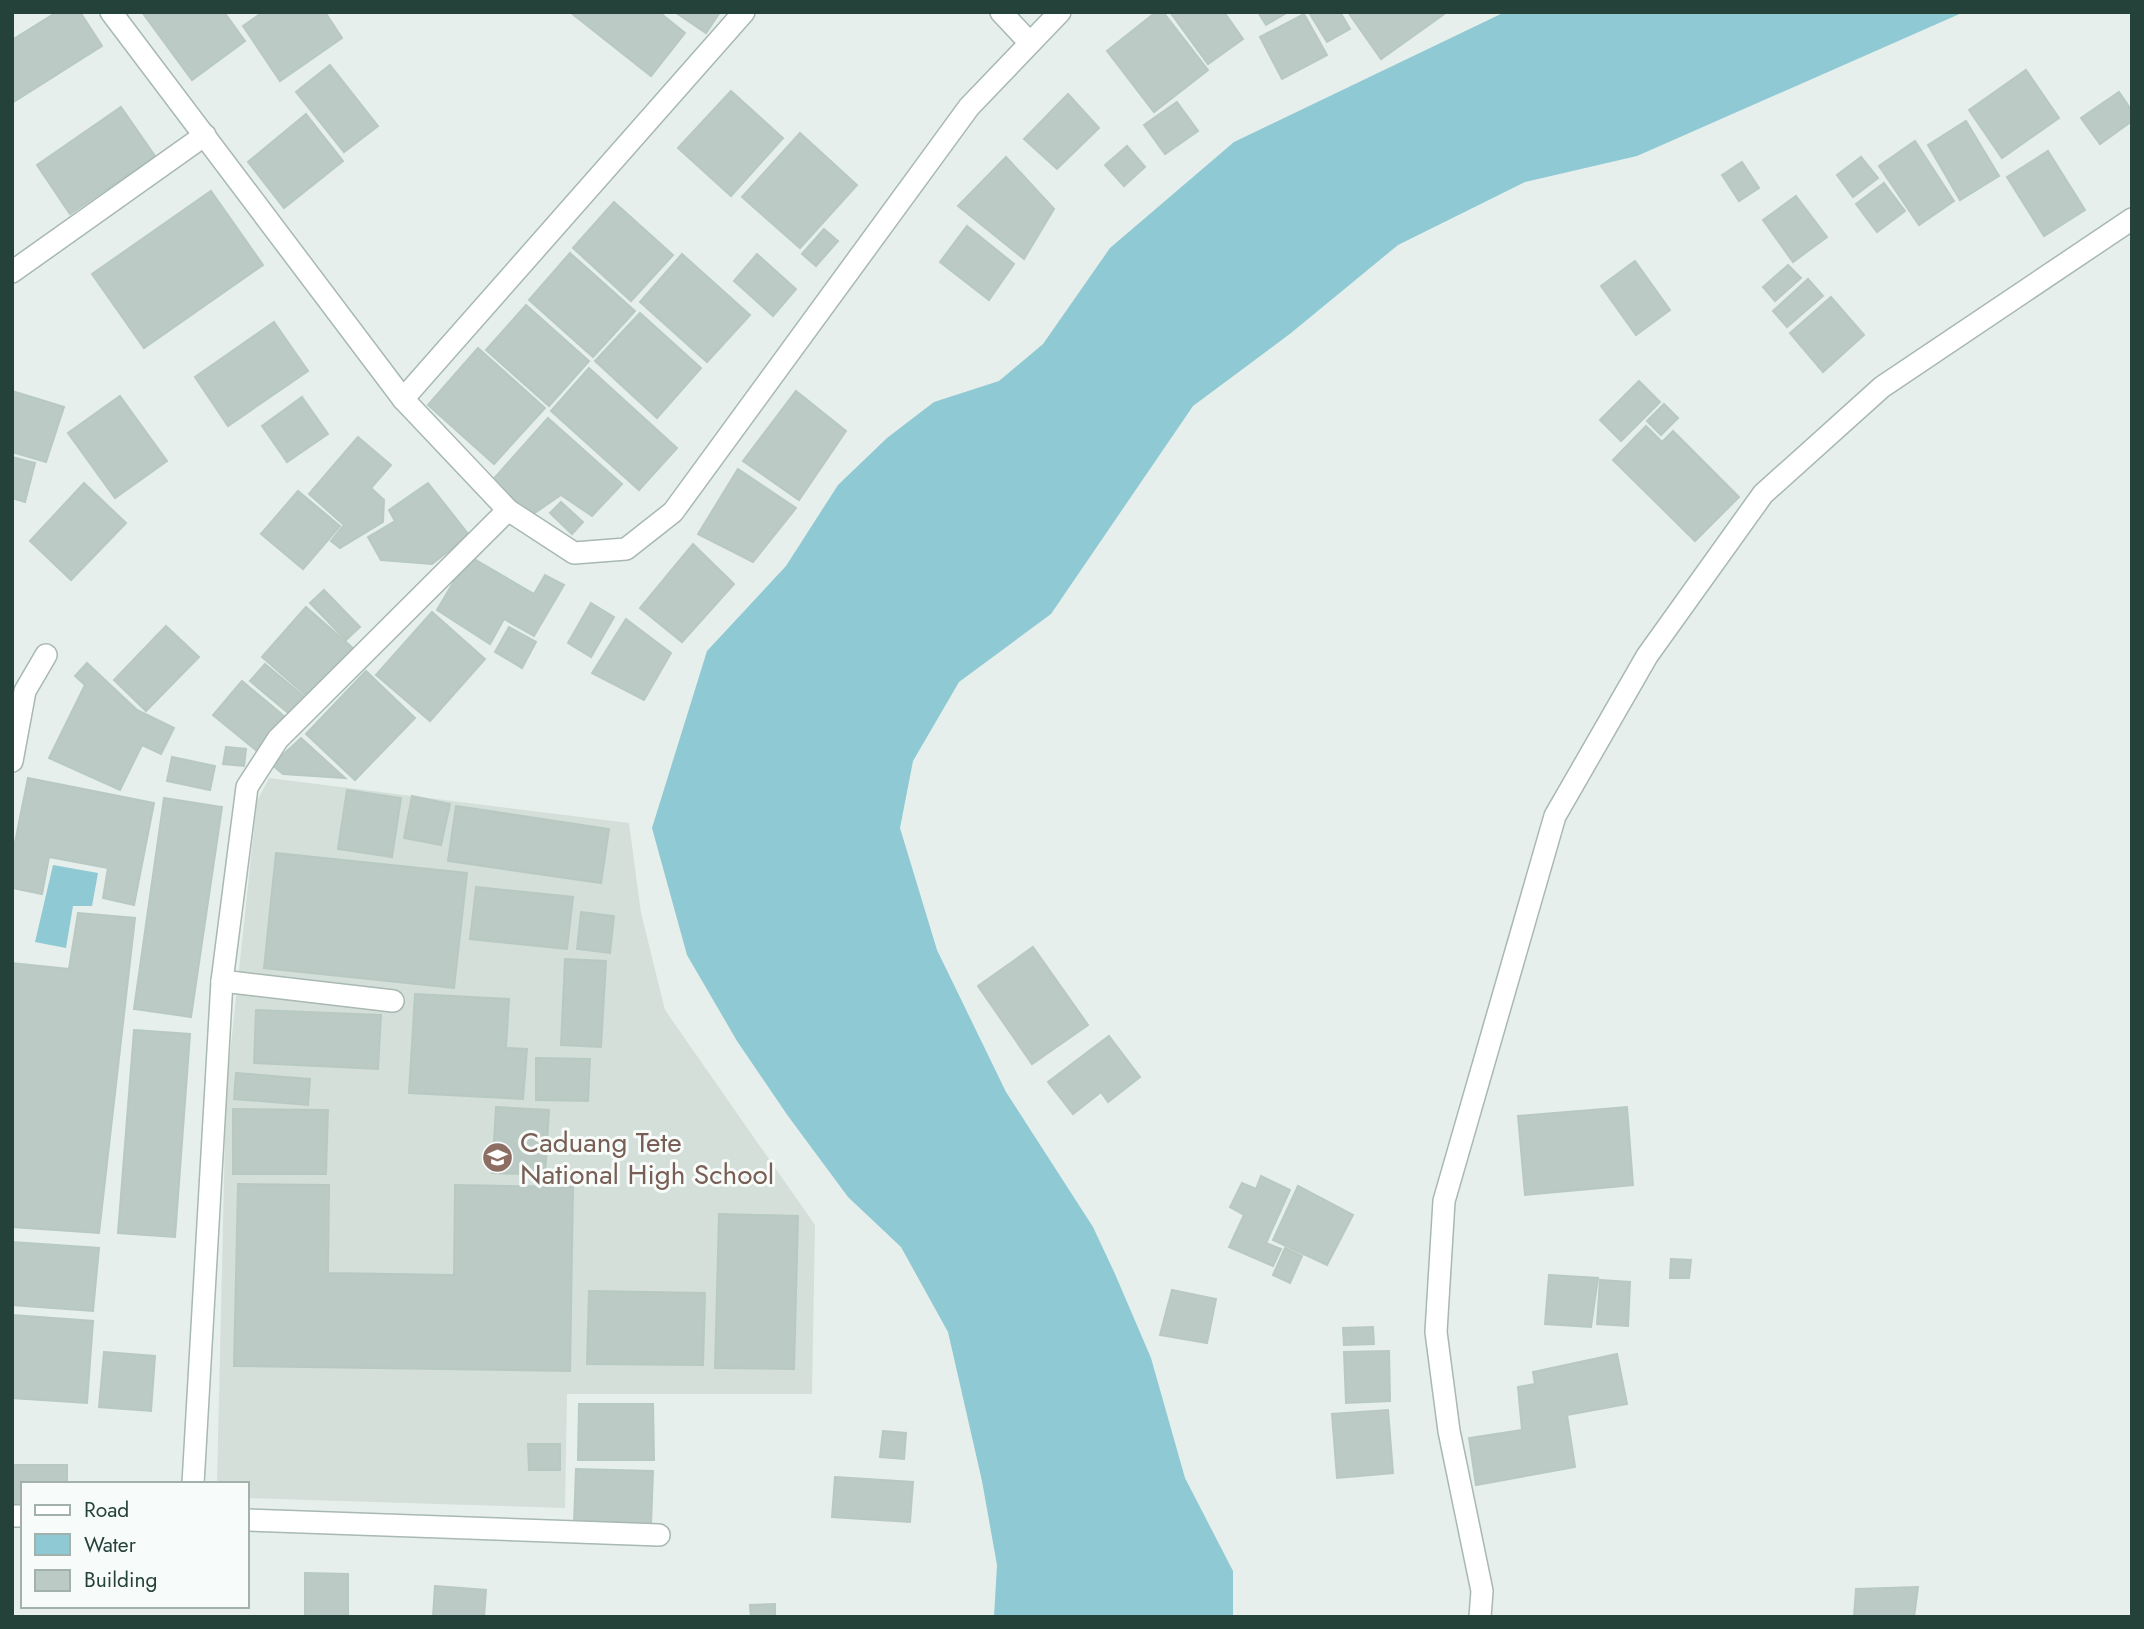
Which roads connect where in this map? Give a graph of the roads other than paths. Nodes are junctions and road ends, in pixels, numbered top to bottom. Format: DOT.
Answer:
graph roads {
  1 [pos="111,12"];
  2 [pos="744,12"];
  3 [pos="1001,12"];
  4 [pos="1060,12"];
  5 [pos="1029,42"];
  6 [pos="205,135"];
  7 [pos="2132,219"];
  8 [pos="12,272"];
  9 [pos="402,399"];
  10 [pos="508,510"];
  11 [pos="46,655"];
  12 [pos="12,761"];
  13 [pos="222,981"];
  14 [pos="393,1001"];
  15 [pos="193,1482"];
  16 [pos="248,1520"];
  17 [pos="659,1535"];
  18 [pos="1480,1617"];
  1 -- 6 [label="street"];
  2 -- 9 [label="street"];
  3 -- 5 [label="street"];
  4 -- 5 [label="street"];
  5 -- 10 [label="street"];
  6 -- 8 [label="street"];
  6 -- 9 [label="street"];
  7 -- 18 [label="street"];
  9 -- 10 [label="street"];
  10 -- 13 [label="street"];
  11 -- 12 [label="street"];
  13 -- 14 [label="street"];
  13 -- 15 [label="street"];
  16 -- 17 [label="street"];
}
